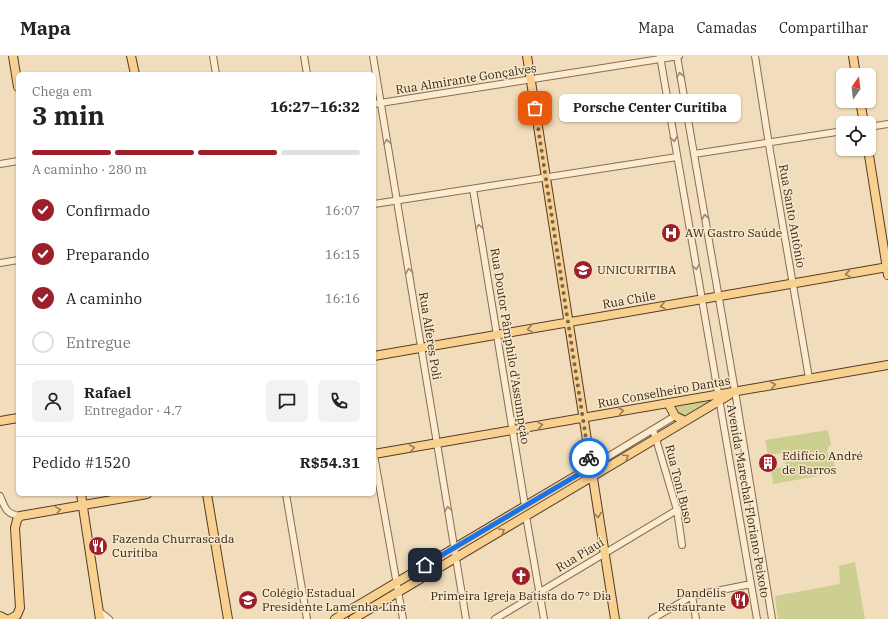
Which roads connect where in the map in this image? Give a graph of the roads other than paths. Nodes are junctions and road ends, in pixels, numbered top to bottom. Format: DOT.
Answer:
graph roads {
  1 [pos="13,56"];
  2 [pos="131,56"];
  3 [pos="213,56"];
  4 [pos="304,56"];
  5 [pos="373,56"];
  6 [pos="527,56"];
  7 [pos="678,56"];
  8 [pos="755,56"];
  9 [pos="853,56"];
  10 [pos="660,58"];
  11 [pos="855,68"];
  12 [pos="134,72"];
  13 [pos="216,72"];
  14 [pos="307,72"];
  15 [pos="376,72"];
  16 [pos="376,74"];
  17 [pos="16,75"];
  18 [pos="530,80"];
  19 [pos="381,103"];
  20 [pos="376,104"];
  21 [pos="888,124"];
  22 [pos="876,126"];
  23 [pos="836,132"];
  24 [pos="769,142"];
  25 [pos="694,154"];
  26 [pos="869,156"];
  27 [pos="677,157"];
  28 [pos="16,161"];
  29 [pos="0,164"];
  30 [pos="546,177"];
  31 [pos="472,189"];
  32 [pos="397,200"];
  33 [pos="376,204"];
  34 [pos="16,260"];
  35 [pos="0,263"];
  36 [pos="888,270"];
  37 [pos="793,284"];
  38 [pos="719,296"];
  39 [pos="702,299"];
  40 [pos="569,322"];
  41 [pos="497,335"];
  42 [pos="421,348"];
  43 [pos="376,356"];
  44 [pos="888,365"];
  45 [pos="809,378"];
  46 [pos="735,392"];
  47 [pos="719,398"];
  48 [pos="668,403"];
  49 [pos="675,416"];
  50 [pos="16,418"];
  51 [pos="583,418"];
  52 [pos="0,421"];
  53 [pos="685,421"];
  54 [pos="512,430"];
  55 [pos="653,430"];
  56 [pos="656,439"];
  57 [pos="437,444"];
  58 [pos="376,455"];
  59 [pos="376,467"];
  60 [pos="591,467"];
  61 [pos="592,476"];
  62 [pos="545,494"];
  63 [pos="0,496"];
  64 [pos="81,496"];
  65 [pos="136,496"];
  66 [pos="207,496"];
  67 [pos="286,496"];
  68 [pos="550,502"];
  69 [pos="82,505"];
  70 [pos="525,506"];
  71 [pos="677,510"];
  72 [pos="20,516"];
  73 [pos="526,516"];
  74 [pos="484,530"];
  75 [pos="488,538"];
  76 [pos="682,545"];
  77 [pos="454,548"];
  78 [pos="604,553"];
  79 [pos="456,558"];
  80 [pos="396,582"];
  81 [pos="751,584"];
  82 [pos="398,592"];
  83 [pos="539,593"];
  84 [pos="692,596"];
  85 [pos="368,599"];
  86 [pos="20,608"];
  87 [pos="369,609"];
  88 [pos="99,615"];
  89 [pos="0,616"];
  90 [pos="6,619"];
  91 [pos="10,619"];
  92 [pos="21,619"];
  93 [pos="109,619"];
  94 [pos="228,619"];
  95 [pos="307,619"];
  96 [pos="335,619"];
  97 [pos="352,619"];
  98 [pos="403,619"];
  99 [pos="466,619"];
  100 [pos="494,619"];
  101 [pos="544,619"];
  102 [pos="615,619"];
  103 [pos="652,619"];
  104 [pos="696,619"];
  105 [pos="757,619"];
  106 [pos="772,619"];
  1 -- 17 [label="main road"];
  2 -- 12 [label="main road"];
  3 -- 13 [label="street"];
  4 -- 14 [label="street"];
  5 -- 15 [label="street, Rua Alferes Poli"];
  6 -- 18 [label="main road"];
  7 -- 10 [label="street, Rua Almirante Gonçalves"];
  25 -- 7 [label="street, Avenida Marechal Floriano Peixoto, one-way"];
  8 -- 24 [label="street, Rua Santo Antônio"];
  9 -- 11 [label="main road"];
  10 -- 18 [label="street, Rua Almirante Gonçalves"];
  10 -- 27 [label="street, Avenida Marechal Floriano Peixoto, one-way"];
  16 -- 19 [label="street, Rua Alferes Poli"];
  18 -- 19 [label="street, Rua Almirante Gonçalves"];
  18 -- 30 [label="main road"];
  19 -- 20 [label="street, Rua Almirante Gonçalves"];
  32 -- 19 [label="street, Rua Alferes Poli, one-way"];
  21 -- 22 [label="street"];
  23 -- 24 [label="street"];
  24 -- 25 [label="street"];
  24 -- 37 [label="street, Rua Santo Antônio"];
  38 -- 25 [label="street, Avenida Marechal Floriano Peixoto, one-way"];
  26 -- 36 [label="main road"];
  27 -- 30 [label="street"];
  27 -- 39 [label="street, Avenida Marechal Floriano Peixoto, one-way"];
  28 -- 29 [label="street"];
  30 -- 31 [label="street"];
  30 -- 40 [label="main road"];
  31 -- 32 [label="street"];
  41 -- 31 [label="street, Rua Doutor Pâmphilo d'Assumpção, one-way"];
  32 -- 33 [label="street"];
  42 -- 32 [label="street, Rua Alferes Poli, one-way"];
  34 -- 35 [label="street"];
  36 -- 37 [label="main road, Rua Chile, one-way"];
  37 -- 38 [label="main road, Rua Chile"];
  37 -- 45 [label="street, Rua Santo Antônio"];
  38 -- 39 [label="main road, Rua Chile"];
  38 -- 46 [label="street, Avenida Marechal Floriano Peixoto"];
  39 -- 40 [label="main road, Rua Chile, one-way"];
  39 -- 47 [label="street, Avenida Marechal Floriano Peixoto"];
  40 -- 41 [label="main road, Rua Chile, one-way"];
  40 -- 51 [label="main road"];
  41 -- 42 [label="main road, Rua Chile"];
  41 -- 54 [label="street, Rua Doutor Pâmphilo d'Assumpção"];
  42 -- 43 [label="main road, Rua Chile"];
  42 -- 57 [label="street, Rua Alferes Poli"];
  44 -- 45 [label="main road, Rua Conselheiro Dantas"];
  46 -- 45 [label="main road, Rua Conselheiro Dantas, one-way"];
  46 -- 47 [label="main road, Rua Conselheiro Dantas"];
  46 -- 106 [label="street, Avenida Marechal Floriano Peixoto"];
  47 -- 48 [label="main road, Rua Conselheiro Dantas"];
  47 -- 53 [label="main road"];
  47 -- 81 [label="street, Avenida Marechal Floriano Peixoto"];
  48 -- 49 [label="main road"];
  51 -- 48 [label="main road, Rua Conselheiro Dantas, one-way"];
  49 -- 53 [label="main road"];
  49 -- 55 [label="street"];
  50 -- 52 [label="main road"];
  54 -- 51 [label="main road, Rua Conselheiro Dantas, one-way"];
  51 -- 60 [label="main road"];
  53 -- 56 [label="main road"];
  54 -- 57 [label="main road, Rua Conselheiro Dantas"];
  54 -- 70 [label="street, Rua Doutor Pâmphilo d'Assumpção"];
  55 -- 56 [label="street, Rua Toni Buso"];
  55 -- 60 [label="street"];
  61 -- 56 [label="main road, one-way"];
  56 -- 71 [label="street, Rua Toni Buso"];
  58 -- 57 [label="main road, Rua Conselheiro Dantas, one-way"];
  77 -- 57 [label="street, Rua Alferes Poli, one-way"];
  59 -- 80 [label="street"];
  60 -- 61 [label="main road"];
  60 -- 62 [label="main road"];
  61 -- 68 [label="main road"];
  61 -- 78 [label="main road, one-way"];
  62 -- 68 [label="main road"];
  62 -- 70 [label="main road"];
  63 -- 72 [label="street"];
  64 -- 69 [label="main road"];
  65 -- 69 [label="main road"];
  66 -- 94 [label="main road"];
  67 -- 95 [label="street"];
  68 -- 73 [label="main road"];
  72 -- 69 [label="main road, one-way"];
  69 -- 88 [label="main road"];
  70 -- 74 [label="main road"];
  71 -- 76 [label="street, Rua Toni Buso"];
  71 -- 78 [label="street, Rua Piauí"];
  72 -- 86 [label="main road"];
  75 -- 73 [label="main road, one-way"];
  73 -- 83 [label="street"];
  74 -- 75 [label="main road"];
  74 -- 77 [label="main road"];
  75 -- 79 [label="main road"];
  77 -- 79 [label="street, Rua Alferes Poli"];
  77 -- 80 [label="main road"];
  78 -- 83 [label="street, Rua Piauí"];
  78 -- 102 [label="main road"];
  79 -- 82 [label="main road"];
  79 -- 99 [label="street, Rua Alferes Poli"];
  80 -- 82 [label="street"];
  80 -- 85 [label="main road"];
  81 -- 84 [label="street"];
  81 -- 105 [label="street, Avenida Marechal Floriano Peixoto"];
  82 -- 87 [label="main road"];
  82 -- 98 [label="street"];
  83 -- 100 [label="street, Rua Piauí"];
  83 -- 101 [label="street"];
  84 -- 103 [label="street"];
  84 -- 104 [label="street"];
  85 -- 87 [label="main road"];
  85 -- 96 [label="main road"];
  86 -- 91 [label="main road"];
  86 -- 92 [label="street"];
  87 -- 97 [label="main road"];
  88 -- 93 [label="street"];
  89 -- 90 [label="main road"];
}
